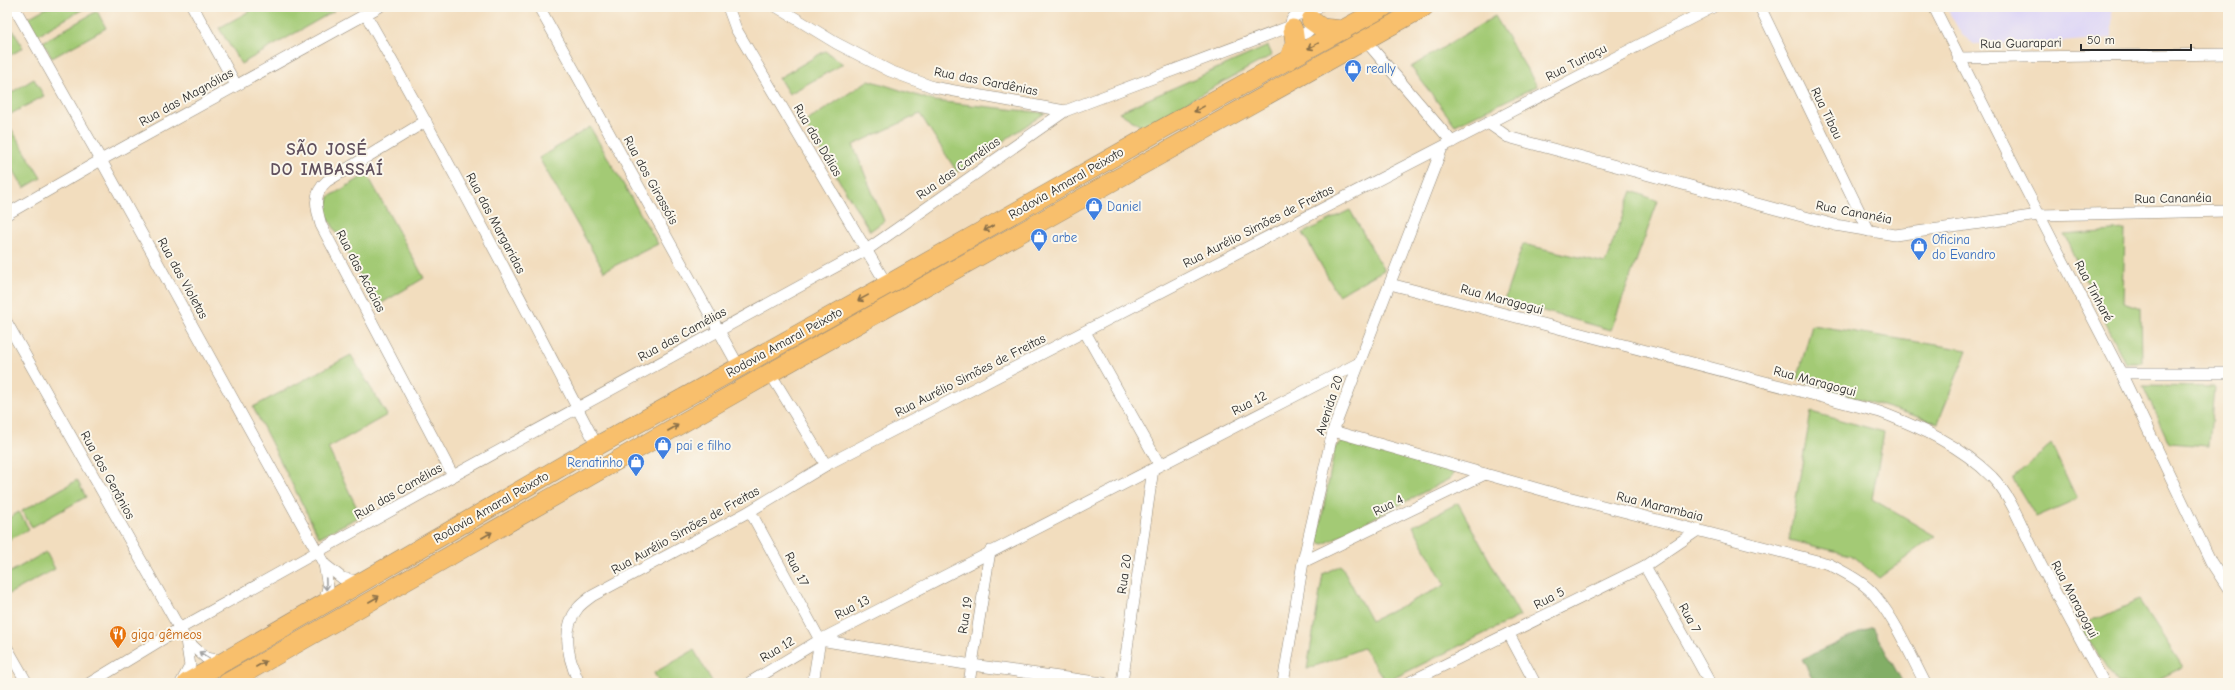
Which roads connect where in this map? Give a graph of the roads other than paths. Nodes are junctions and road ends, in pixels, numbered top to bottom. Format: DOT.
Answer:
graph roads {
  1 [pos="14,7"];
  2 [pos="193,7"];
  3 [pos="379,7"];
  4 [pos="539,7"];
  5 [pos="728,7"];
  6 [pos="777,7"];
  7 [pos="1384,7"];
  8 [pos="1424,7"];
  9 [pos="1713,7"];
  10 [pos="1760,7"];
  11 [pos="1934,7"];
  12 [pos="1312,14"];
  13 [pos="366,15"];
  14 [pos="1292,27"];
  15 [pos="1343,30"];
  16 [pos="1365,40"];
  17 [pos="2228,54"];
  18 [pos="1958,58"];
  19 [pos="1289,60"];
  20 [pos="236,85"];
  21 [pos="1065,111"];
  22 [pos="426,121"];
  23 [pos="1488,123"];
  24 [pos="1447,145"];
  25 [pos="101,160"];
  26 [pos="2228,211"];
  27 [pos="7,214"];
  28 [pos="2038,215"];
  29 [pos="1869,231"];
  30 [pos="868,248"];
  31 [pos="1390,284"];
  32 [pos="887,285"];
  33 [pos="7,323"];
  34 [pos="718,329"];
  35 [pos="1085,332"];
  36 [pos="1358,364"];
  37 [pos="739,367"];
  38 [pos="770,373"];
  39 [pos="2122,373"];
  40 [pos="2228,373"];
  41 [pos="577,408"];
  42 [pos="1333,431"];
  43 [pos="596,446"];
  44 [pos="826,465"];
  45 [pos="1156,466"];
  46 [pos="1485,474"];
  47 [pos="453,476"];
  48 [pos="750,511"];
  49 [pos="1698,530"];
  50 [pos="990,551"];
  51 [pos="318,553"];
  52 [pos="1303,562"];
  53 [pos="324,564"];
  54 [pos="1645,566"];
  55 [pos="361,582"];
  56 [pos="2228,588"];
  57 [pos="324,603"];
  58 [pos="179,629"];
  59 [pos="1509,634"];
  60 [pos="186,640"];
  61 [pos="820,640"];
  62 [pos="7,648"];
  63 [pos="225,661"];
  64 [pos="972,665"];
  65 [pos="27,683"];
  66 [pos="90,683"];
  67 [pos="181,683"];
  68 [pos="187,683"];
  69 [pos="227,683"];
  70 [pos="579,683"];
  71 [pos="749,683"];
  72 [pos="813,683"];
  73 [pos="968,683"];
  74 [pos="1103,683"];
  75 [pos="1122,683"];
  76 [pos="1283,683"];
  77 [pos="1408,683"];
  78 [pos="1535,683"];
  79 [pos="1710,683"];
  80 [pos="1925,683"];
  81 [pos="2104,683"];
  1 -- 25 [label="street, Rua das Violetas"];
  2 -- 20 [label="street"];
  3 -- 13 [label="street, Rua das Magnólias"];
  4 -- 34 [label="street, Rua dos Girassóis"];
  5 -- 30 [label="street, Rua das Dálias"];
  6 -- 21 [label="street, Rua das Gardênias"];
  7 -- 15 [label="highway, Rodovia Amaral Peixoto"];
  8 -- 16 [label="highway, Rodovia Amaral Peixoto"];
  9 -- 23 [label="street, Rua Turiaçu"];
  10 -- 29 [label="street, Rua Tibau"];
  11 -- 18 [label="street, Rua Tinharé"];
  12 -- 14 [label="street"];
  12 -- 14 [label="street"];
  12 -- 15 [label="highway"];
  13 -- 20 [label="street, Rua das Magnólias"];
  13 -- 22 [label="street, Rua das Margaridas"];
  14 -- 19 [label="highway"];
  14 -- 21 [label="street, Rua das Camélias"];
  15 -- 19 [label="highway, Rodovia Amaral Peixoto, one-way"];
  16 -- 24 [label="street"];
  16 -- 38 [label="highway, Rodovia Amaral Peixoto"];
  17 -- 18 [label="street, Rua Guarapari"];
  18 -- 28 [label="street, Rua Tinharé"];
  19 -- 32 [label="highway, Rodovia Amaral Peixoto, one-way"];
  20 -- 25 [label="street, Rua das Magnólias"];
  21 -- 30 [label="street, Rua das Camélias"];
  22 -- 41 [label="street, Rua das Margaridas"];
  22 -- 47 [label="street, Rua das Acácias"];
  23 -- 24 [label="street, Rua Turiaçu"];
  23 -- 29 [label="street, Rua Cananéia"];
  24 -- 31 [label="street, Avenida 20"];
  24 -- 35 [label="street, Rua Aurélio Simões de Freitas"];
  25 -- 27 [label="street, Rua das Magnólias"];
  25 -- 51 [label="street, Rua das Violetas"];
  26 -- 28 [label="street, Rua Cananéia"];
  28 -- 29 [label="street, Rua Cananéia"];
  28 -- 39 [label="street, Rua Tinharé"];
  30 -- 32 [label="street, Rua das Dálias"];
  30 -- 34 [label="street, Rua das Camélias"];
  31 -- 36 [label="street, Avenida 20"];
  31 -- 81 [label="street, Rua Maragogui"];
  32 -- 37 [label="highway, Rodovia Amaral Peixoto, one-way"];
  33 -- 58 [label="street, Rua dos Gerânios"];
  34 -- 37 [label="street, Rua dos Girassóis"];
  34 -- 41 [label="street, Rua das Camélias"];
  35 -- 44 [label="street, Rua Aurélio Simões de Freitas"];
  35 -- 45 [label="street"];
  36 -- 42 [label="street, Avenida 20"];
  36 -- 45 [label="street, Rua 12"];
  37 -- 43 [label="highway, Rodovia Amaral Peixoto"];
  38 -- 44 [label="street"];
  69 -- 38 [label="highway, Rodovia Amaral Peixoto, one-way"];
  39 -- 40 [label="street"];
  39 -- 56 [label="street, Rua Tinharé"];
  41 -- 43 [label="street, Rua das Margaridas"];
  41 -- 47 [label="street, Rua das Camélias"];
  42 -- 46 [label="street, Rua Marambaia"];
  42 -- 52 [label="street, Avenida 20"];
  43 -- 55 [label="highway, Rodovia Amaral Peixoto"];
  44 -- 48 [label="street, Rua Aurélio Simões de Freitas"];
  45 -- 50 [label="street, Rua 13"];
  45 -- 75 [label="street, Rua 20"];
  46 -- 49 [label="street, Rua Marambaia"];
  46 -- 52 [label="street, Rua 4"];
  47 -- 51 [label="street, Rua das Camélias"];
  48 -- 61 [label="street, Rua 17"];
  48 -- 70 [label="street, Rua Aurélio Simões de Freitas"];
  49 -- 54 [label="street, Rua 5"];
  49 -- 80 [label="street, Rua Marambaia"];
  50 -- 61 [label="street, Rua 13"];
  50 -- 64 [label="street, Rua 19"];
  51 -- 53 [label="street, Rua das Violetas"];
  51 -- 58 [label="street, Rua das Camélias"];
  52 -- 76 [label="street, Avenida 20"];
  53 -- 55 [label="street, Rua das Violetas"];
  53 -- 57 [label="street, Rua das Violetas, one-way"];
  54 -- 59 [label="street, Rua 5"];
  54 -- 79 [label="street, Rua 7"];
  55 -- 57 [label="highway, Rodovia Amaral Peixoto"];
  57 -- 63 [label="highway, Rodovia Amaral Peixoto"];
  58 -- 60 [label="street, Rua dos Gerânios"];
  58 -- 66 [label="street, Rua das Camélias"];
  59 -- 77 [label="street, Rua 5"];
  59 -- 78 [label="street"];
  63 -- 60 [label="street, Rua dos Gerânios, one-way"];
  60 -- 67 [label="street, Rua dos Gerânios"];
  61 -- 64 [label="street"];
  61 -- 71 [label="street, Rua 12"];
  61 -- 72 [label="street"];
  62 -- 65 [label="street"];
  63 -- 68 [label="highway, Rodovia Amaral Peixoto"];
  64 -- 73 [label="street, Rua 19"];
  64 -- 74 [label="street"];
}
